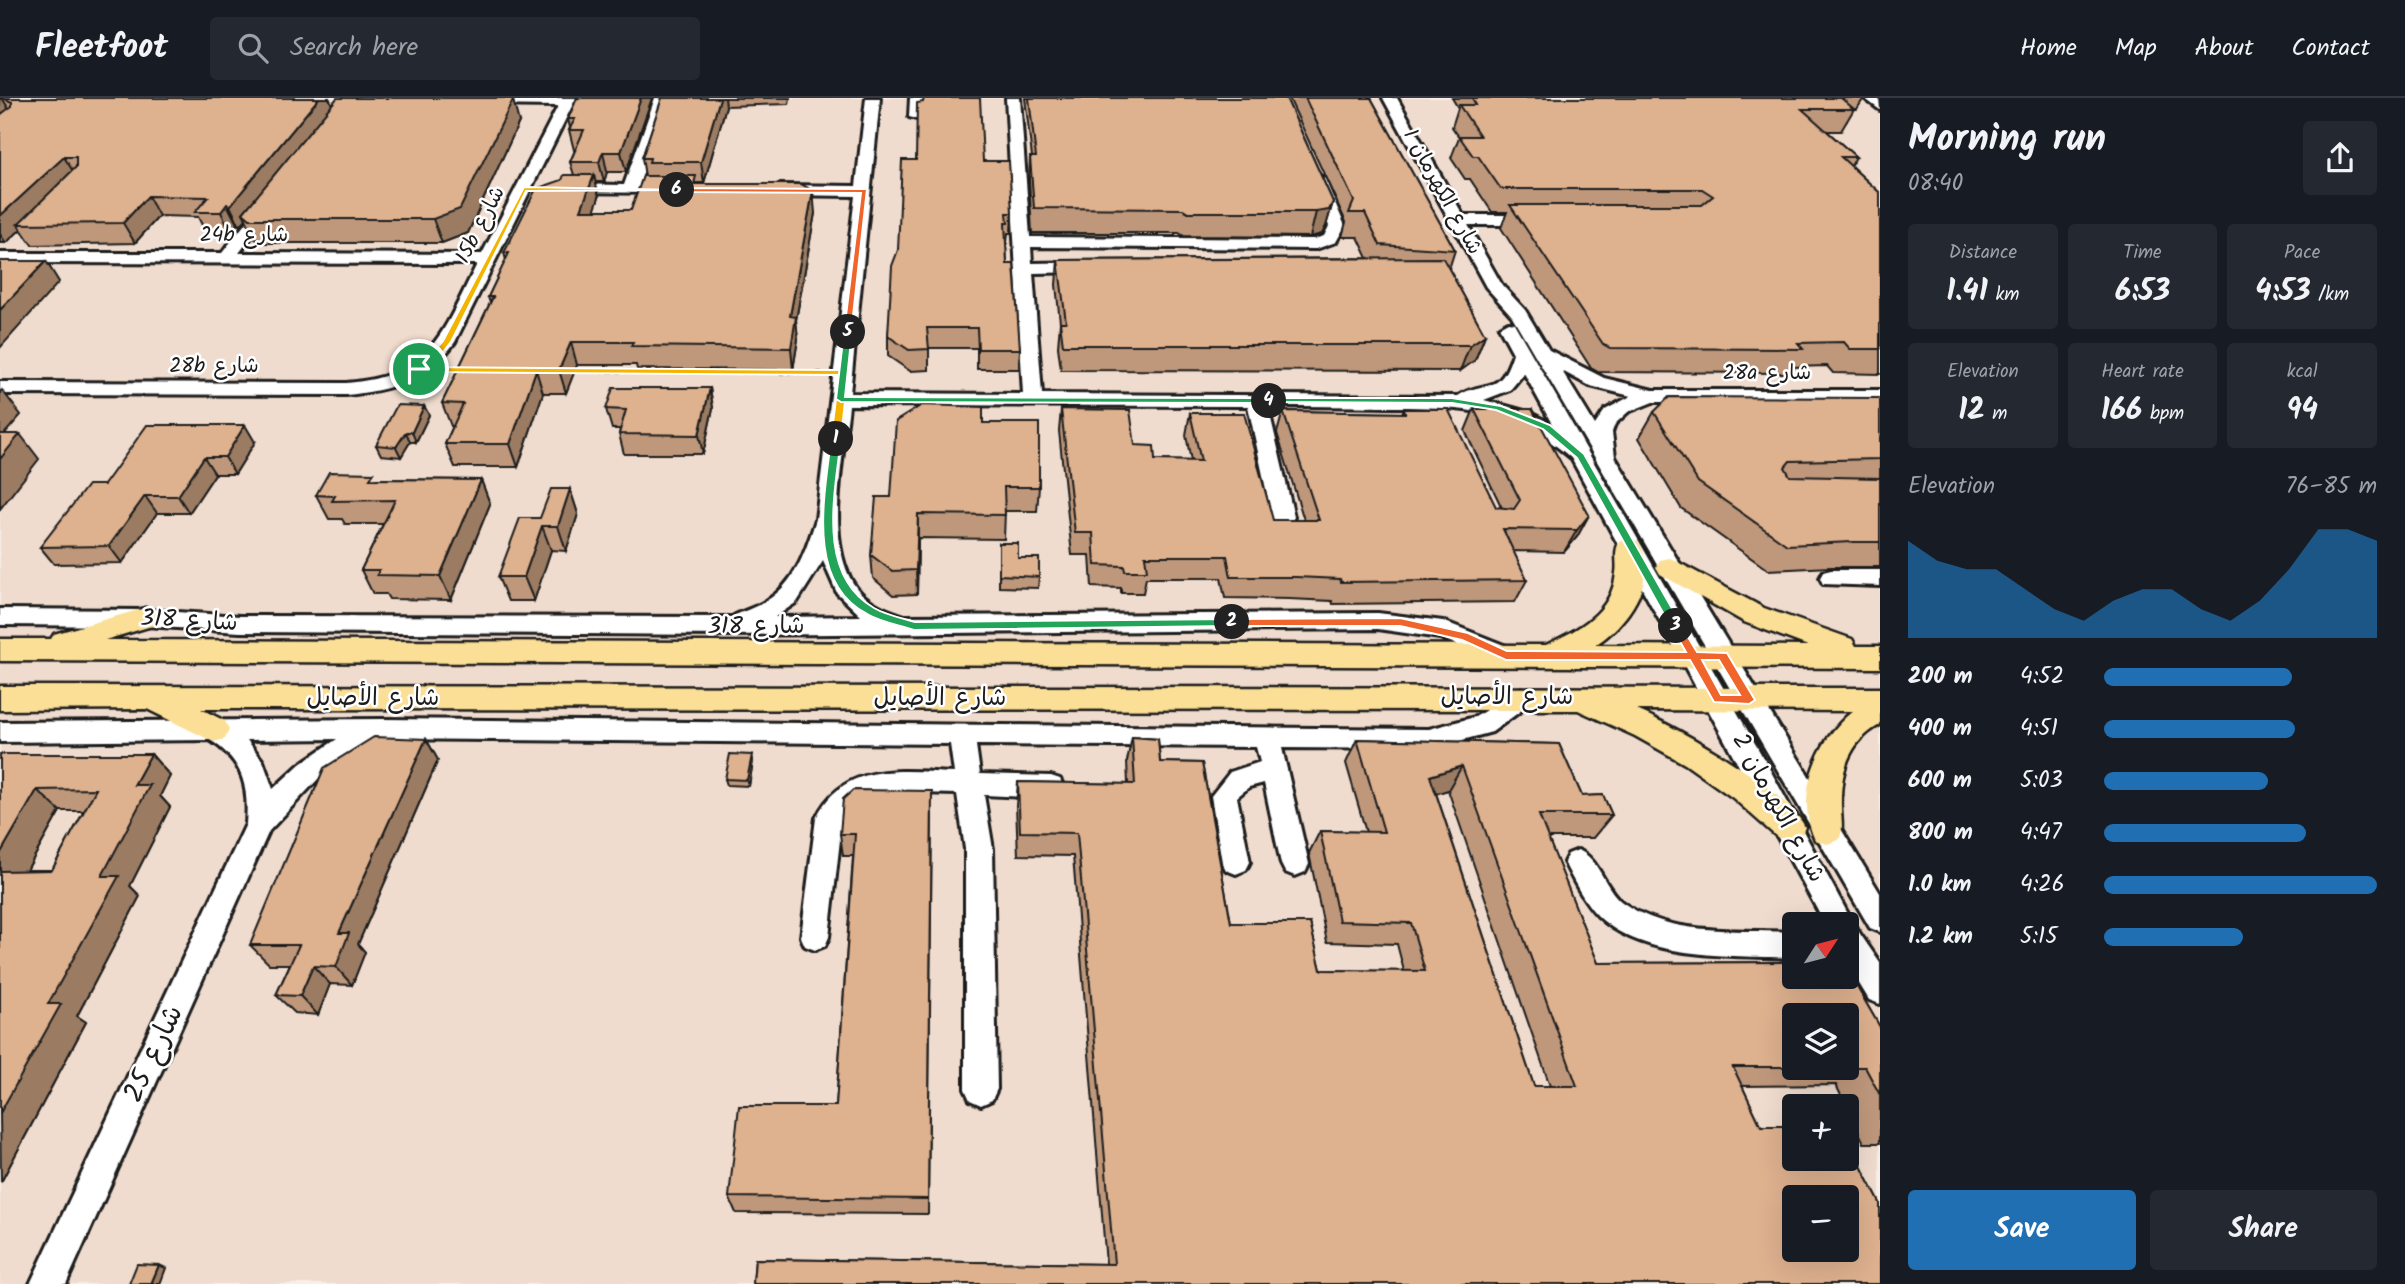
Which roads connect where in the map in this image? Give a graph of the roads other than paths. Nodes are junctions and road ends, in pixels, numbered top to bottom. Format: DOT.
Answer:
graph roads {
  1 [pos="662,98"];
  2 [pos="873,98"];
  3 [pos="917,98"];
  4 [pos="1013,98"];
  5 [pos="1390,98"];
  6 [pos="1871,98"];
  7 [pos="568,100"];
  8 [pos="458,102"];
  9 [pos="1880,106"];
  10 [pos="916,117"];
  11 [pos="1308,159"];
  12 [pos="282,189"];
  13 [pos="537,189"];
  14 [pos="630,189"];
  15 [pos="685,190"];
  16 [pos="768,190"];
  17 [pos="865,191"];
  18 [pos="1458,220"];
  19 [pos="1553,220"];
  20 [pos="22,242"];
  21 [pos="1023,242"];
  22 [pos="3,258"];
  23 [pos="227,258"];
  24 [pos="488,259"];
  25 [pos="1106,267"];
  26 [pos="1025,268"];
  27 [pos="1531,351"];
  28 [pos="421,368"];
  29 [pos="0,388"];
  30 [pos="1653,396"];
  31 [pos="1880,396"];
  32 [pos="841,399"];
  33 [pos="1033,399"];
  34 [pos="1257,401"];
  35 [pos="1446,407"];
  36 [pos="1581,456"];
  37 [pos="1610,464"];
  38 [pos="1283,517"];
  39 [pos="827,519"];
  40 [pos="1629,547"];
  41 [pos="1670,567"];
  42 [pos="1831,578"];
  43 [pos="1880,578"];
  44 [pos="0,617"];
  45 [pos="145,618"];
  46 [pos="730,626"];
  47 [pos="914,626"];
  48 [pos="0,650"];
  49 [pos="30,651"];
  50 [pos="1549,655"];
  51 [pos="1506,656"];
  52 [pos="1880,656"];
  53 [pos="1720,677"];
  54 [pos="1880,677"];
  55 [pos="1377,696"];
  56 [pos="1521,697"];
  57 [pos="0,698"];
  58 [pos="150,698"];
  59 [pos="1567,698"];
  60 [pos="1880,700"];
  61 [pos="1880,710"];
  62 [pos="382,729"];
  63 [pos="214,730"];
  64 [pos="0,732"];
  65 [pos="961,733"];
  66 [pos="1267,738"];
  67 [pos="1275,771"];
  68 [pos="968,784"];
  69 [pos="1080,788"];
  70 [pos="259,824"];
  71 [pos="1789,827"];
  72 [pos="1827,830"];
  73 [pos="1236,862"];
  74 [pos="1578,862"];
  75 [pos="1295,864"];
  76 [pos="1833,912"];
  77 [pos="1880,919"];
  78 [pos="815,937"];
  79 [pos="1782,943"];
  80 [pos="1859,958"];
  81 [pos="1880,990"];
  82 [pos="981,1089"];
  83 [pos="48,1284"];
  1 -- 14 [label="street"];
  2 -- 17 [label="street"];
  3 -- 10 [label="street"];
  4 -- 21 [label="street"];
  5 -- 18 [label="street, شارع الكهرمان 1"];
  6 -- 9 [label="street"];
  7 -- 8 [label="street"];
  7 -- 13 [label="street, 15b شارع"];
  11 -- 21 [label="street"];
  12 -- 23 [label="street"];
  13 -- 14 [label="street"];
  13 -- 24 [label="street, 15b شارع"];
  14 -- 15 [label="street"];
  16 -- 17 [label="street"];
  17 -- 32 [label="street"];
  18 -- 19 [label="street"];
  18 -- 27 [label="street, شارع الكهرمان 1"];
  20 -- 22 [label="street"];
  21 -- 26 [label="street"];
  22 -- 23 [label="street, 24b شارع"];
  23 -- 24 [label="street, 24b شارع"];
  24 -- 28 [label="street, 15b شارع"];
  25 -- 26 [label="street"];
  26 -- 33 [label="street"];
  27 -- 30 [label="street, 28a شارع"];
  27 -- 35 [label="street"];
  27 -- 36 [label="street, شارع الكهرمان 1"];
  27 -- 37 [label="street, شارع الكهرمان 1"];
  28 -- 29 [label="street, 28b شارع"];
  30 -- 31 [label="street, 28a شارع"];
  30 -- 37 [label="street, 28a شارع"];
  32 -- 33 [label="street"];
  32 -- 39 [label="street"];
  33 -- 34 [label="street"];
  34 -- 35 [label="street"];
  34 -- 38 [label="street"];
  35 -- 36 [label="street"];
  36 -- 40 [label="street, شارع الكهرمان 1"];
  37 -- 41 [label="street, شارع الكهرمان 1"];
  39 -- 46 [label="street"];
  39 -- 47 [label="street"];
  40 -- 50 [label="main road"];
  40 -- 53 [label="street, شارع الكهرمان 1"];
  41 -- 52 [label="main road"];
  41 -- 53 [label="street, شارع الكهرمان 1"];
  42 -- 43 [label="street"];
  44 -- 45 [label="street, شارع 318"];
  45 -- 46 [label="street, شارع 318"];
  45 -- 49 [label="main road"];
  46 -- 47 [label="street, شارع 318"];
  47 -- 51 [label="street, شارع 318"];
  48 -- 49 [label="main road, شارع الأصايل"];
  49 -- 51 [label="main road, شارع الأصايل"];
  50 -- 51 [label="main road, شارع الأصايل"];
  50 -- 53 [label="main road, شارع الأصايل"];
  52 -- 53 [label="main road, شارع الأصايل"];
  53 -- 54 [label="main road"];
  53 -- 55 [label="main road"];
  53 -- 59 [label="main road, شارع الأصايل"];
  53 -- 60 [label="main road, شارع الأصايل"];
  53 -- 71 [label="street, شارع الكهرمان 2"];
  53 -- 72 [label="street, شارع الكهرمان 2"];
  55 -- 56 [label="main road, شارع الأصايل"];
  55 -- 58 [label="main road, شارع الأصايل"];
  56 -- 59 [label="main road, شارع الأصايل"];
  56 -- 66 [label="street"];
  57 -- 58 [label="main road, شارع الأصايل"];
  58 -- 63 [label="main road"];
  59 -- 71 [label="main road"];
  61 -- 72 [label="main road"];
  62 -- 63 [label="street"];
  62 -- 65 [label="street"];
  62 -- 70 [label="street, شارع 25"];
  63 -- 64 [label="street"];
  63 -- 70 [label="street, شارع 25"];
  65 -- 66 [label="street"];
  65 -- 68 [label="street"];
  66 -- 67 [label="street"];
  67 -- 73 [label="street"];
  67 -- 75 [label="street"];
  68 -- 69 [label="street"];
  68 -- 78 [label="street"];
  68 -- 82 [label="street"];
  70 -- 83 [label="street, شارع 25"];
  71 -- 76 [label="street, شارع الكهرمان 2"];
  72 -- 77 [label="street, شارع الكهرمان 2"];
  74 -- 79 [label="street"];
  80 -- 81 [label="street, شارع الكهرمان 2"];
}
